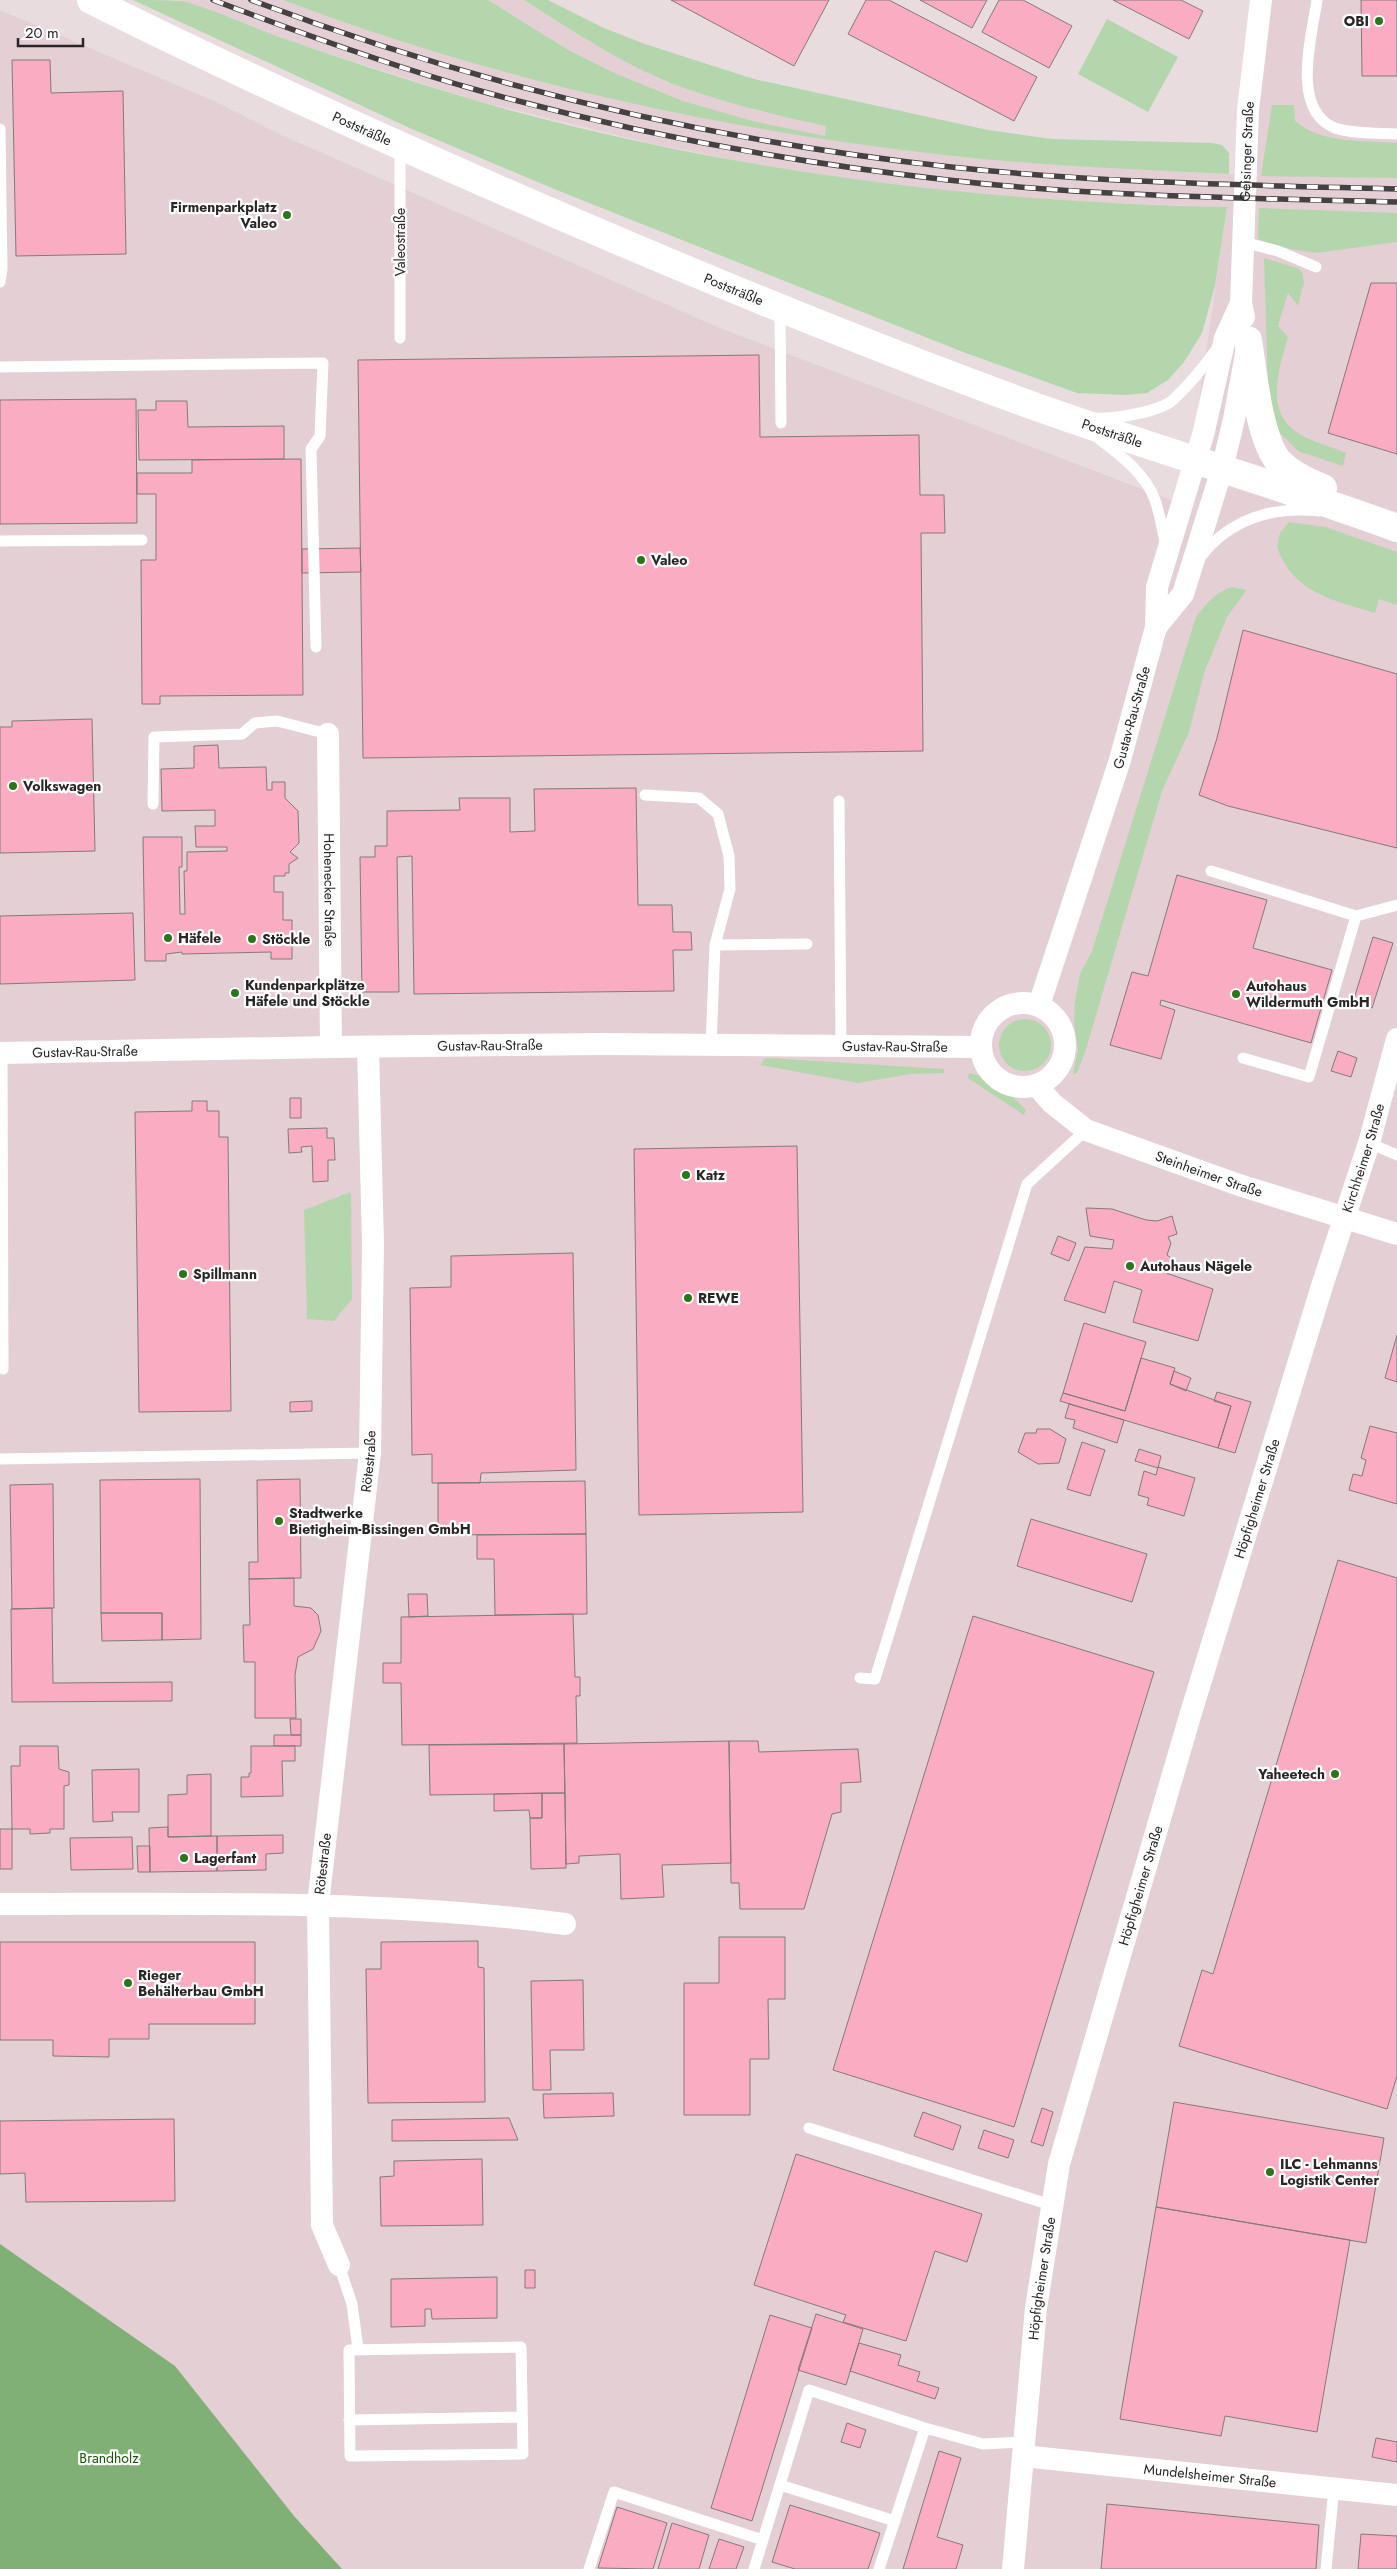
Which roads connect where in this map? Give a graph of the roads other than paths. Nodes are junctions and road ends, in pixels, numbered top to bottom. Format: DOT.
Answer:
graph roads {
  1 [pos="91,0"];
  2 [pos="1261,0"];
  3 [pos="1317,0"];
  4 [pos="0,129"];
  5 [pos="1397,134"];
  6 [pos="400,146"];
  7 [pos="1243,242"];
  8 [pos="1316,267"];
  9 [pos="0,282"];
  10 [pos="780,308"];
  11 [pos="400,338"];
  12 [pos="1237,339"];
  13 [pos="0,367"];
  14 [pos="1062,416"];
  15 [pos="781,423"];
  16 [pos="1194,461"];
  17 [pos="1222,469"];
  18 [pos="1395,525"];
  19 [pos="142,540"];
  20 [pos="0,541"];
  21 [pos="1168,553"];
  22 [pos="1191,568"];
  23 [pos="1156,627"];
  24 [pos="316,647"];
  25 [pos="328,734"];
  26 [pos="646,795"];
  27 [pos="839,801"];
  28 [pos="153,804"];
  29 [pos="1211,871"];
  30 [pos="1397,905"];
  31 [pos="1356,916"];
  32 [pos="807,944"];
  33 [pos="715,946"];
  34 [pos="1039,1005"];
  35 [pos="1397,1040"];
  36 [pos="331,1046"];
  37 [pos="711,1046"];
  38 [pos="368,1047"];
  39 [pos="841,1047"];
  40 [pos="980,1047"];
  41 [pos="1,1054"];
  42 [pos="1243,1058"];
  43 [pos="1036,1085"];
  44 [pos="1086,1130"];
  45 [pos="1369,1143"];
  46 [pos="1397,1155"];
  47 [pos="1344,1219"];
  48 [pos="1397,1234"];
  49 [pos="3,1369"];
  50 [pos="370,1453"];
  51 [pos="0,1459"];
  52 [pos="860,1678"];
  53 [pos="0,1904"];
  54 [pos="318,1904"];
  55 [pos="565,1924"];
  56 [pos="809,2128"];
  57 [pos="1051,2206"];
  58 [pos="339,2265"];
  59 [pos="358,2349"];
  60 [pos="522,2417"];
  61 [pos="350,2420"];
  62 [pos="925,2428"];
  63 [pos="1023,2449"];
  64 [pos="780,2485"];
  65 [pos="1334,2488"];
  66 [pos="1397,2495"];
  67 [pos="895,2521"];
  68 [pos="763,2540"];
  69 [pos="589,2569"];
  70 [pos="754,2569"];
  71 [pos="879,2569"];
  72 [pos="1013,2569"];
  73 [pos="1326,2569"];
  1 -- 6 [label="main road, Poststräßle"];
  2 -- 7 [label="street, Geisinger Straße"];
  3 -- 5 [label="lane"];
  4 -- 9 [label="lane"];
  6 -- 10 [label="main road, Poststräßle"];
  6 -- 11 [label="lane, Valeostraße"];
  7 -- 8 [label="lane"];
  7 -- 12 [label="street, Geisinger Straße"];
  10 -- 14 [label="main road, Poststräßle"];
  10 -- 15 [label="lane"];
  12 -- 14 [label="lane"];
  12 -- 16 [label="street, Geisinger Straße"];
  12 -- 17 [label="street, Geisinger Straße"];
  12 -- 18 [label="main road"];
  13 -- 24 [label="lane"];
  14 -- 16 [label="main road, Poststräßle"];
  14 -- 21 [label="lane"];
  16 -- 17 [label="main road, Poststräßle"];
  16 -- 21 [label="street, Gustav-Rau-Straße"];
  17 -- 18 [label="main road, Poststräßle"];
  17 -- 22 [label="street, Gustav-Rau-Straße"];
  18 -- 22 [label="lane"];
  19 -- 20 [label="lane"];
  21 -- 23 [label="street, Gustav-Rau-Straße"];
  22 -- 23 [label="street, Gustav-Rau-Straße"];
  23 -- 34 [label="street, Gustav-Rau-Straße"];
  25 -- 28 [label="lane"];
  25 -- 36 [label="street, Hohenecker Straße"];
  26 -- 33 [label="lane"];
  27 -- 39 [label="lane"];
  29 -- 31 [label="lane"];
  30 -- 31 [label="lane"];
  31 -- 42 [label="lane"];
  32 -- 33 [label="lane"];
  33 -- 37 [label="lane"];
  34 -- 40 [label="street"];
  34 -- 43 [label="street"];
  35 -- 45 [label="street, Kirchheimer Straße"];
  36 -- 38 [label="street, Gustav-Rau-Straße"];
  36 -- 41 [label="street, Gustav-Rau-Straße"];
  37 -- 38 [label="street, Gustav-Rau-Straße"];
  37 -- 39 [label="street, Gustav-Rau-Straße"];
  38 -- 50 [label="street, Rötestraße"];
  39 -- 40 [label="street, Gustav-Rau-Straße"];
  40 -- 43 [label="street"];
  41 -- 49 [label="lane"];
  43 -- 44 [label="street, Steinheimer Straße"];
  44 -- 47 [label="street, Steinheimer Straße"];
  44 -- 52 [label="lane"];
  45 -- 46 [label="lane"];
  45 -- 47 [label="street, Kirchheimer Straße"];
  47 -- 48 [label="street, Steinheimer Straße"];
  47 -- 57 [label="street, Höpfigheimer Straße"];
  50 -- 51 [label="lane"];
  50 -- 54 [label="street, Rötestraße"];
  53 -- 54 [label="street, Rötestraße"];
  54 -- 55 [label="street, Rötestraße"];
  54 -- 58 [label="street, Rötestraße"];
  56 -- 57 [label="lane"];
  57 -- 63 [label="street, Höpfigheimer Straße"];
  58 -- 59 [label="lane"];
  59 -- 60 [label="lane"];
  59 -- 61 [label="lane"];
  60 -- 61 [label="lane"];
  60 -- 61 [label="lane"];
  62 -- 63 [label="lane"];
  62 -- 64 [label="lane"];
  62 -- 67 [label="lane"];
  63 -- 65 [label="street, Mundelsheimer Straße"];
  63 -- 72 [label="street, Höpfigheimer Straße"];
  64 -- 67 [label="lane"];
  64 -- 68 [label="lane"];
  65 -- 66 [label="street, Mundelsheimer Straße"];
  65 -- 73 [label="lane"];
  67 -- 71 [label="lane"];
  68 -- 69 [label="lane"];
  68 -- 70 [label="lane"];
}
